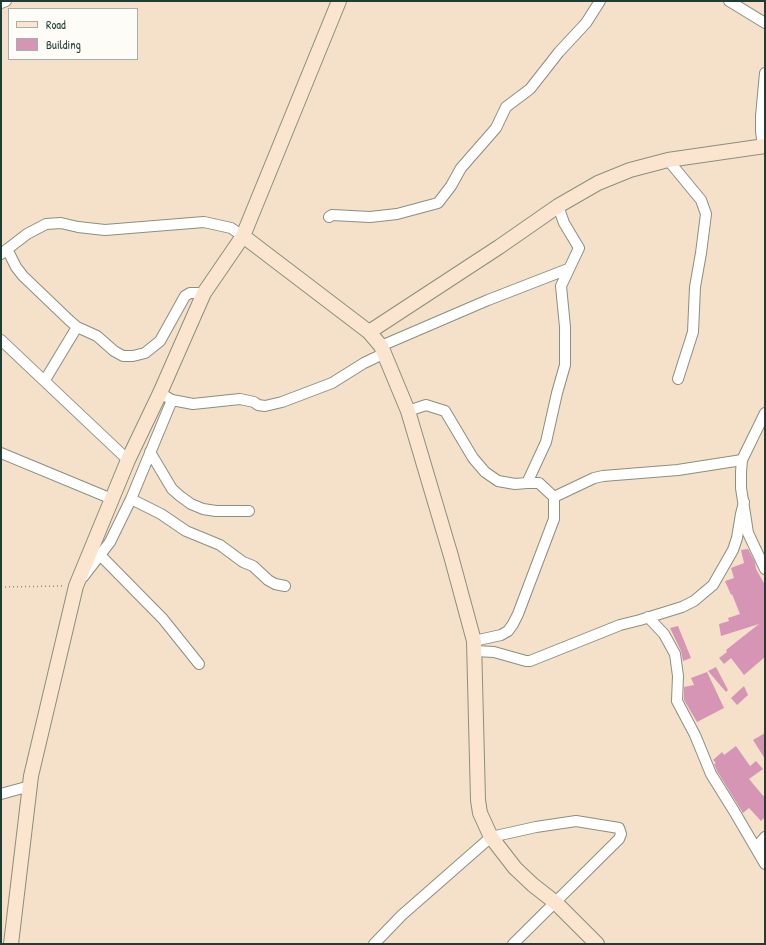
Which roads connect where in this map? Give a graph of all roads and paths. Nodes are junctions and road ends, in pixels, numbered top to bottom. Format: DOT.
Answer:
graph roads {
  1 [pos="6,1"];
  2 [pos="339,1"];
  3 [pos="600,1"];
  4 [pos="728,1"];
  5 [pos="1,3"];
  6 [pos="765,23"];
  7 [pos="765,73"];
  8 [pos="764,146"];
  9 [pos="668,160"];
  10 [pos="558,206"];
  11 [pos="329,217"];
  12 [pos="242,236"];
  13 [pos="4,251"];
  14 [pos="568,269"];
  15 [pos="204,293"];
  16 [pos="77,327"];
  17 [pos="369,332"];
  18 [pos="1,340"];
  19 [pos="383,350"];
  20 [pos="678,379"];
  21 [pos="44,380"];
  22 [pos="160,393"];
  23 [pos="172,400"];
  24 [pos="408,411"];
  25 [pos="765,413"];
  26 [pos="150,452"];
  27 [pos="1,453"];
  28 [pos="128,460"];
  29 [pos="742,460"];
  30 [pos="527,483"];
  31 [pos="554,497"];
  32 [pos="112,499"];
  33 [pos="131,499"];
  34 [pos="744,502"];
  35 [pos="249,511"];
  36 [pos="101,556"];
  37 [pos="765,569"];
  38 [pos="76,586"];
  39 [pos="285,586"];
  40 [pos="1,587"];
  41 [pos="648,617"];
  42 [pos="475,646"];
  43 [pos="199,664"];
  44 [pos="30,786"];
  45 [pos="1,794"];
  46 [pos="491,837"];
  47 [pos="765,837"];
  48 [pos="763,860"];
  49 [pos="556,904"];
  50 [pos="11,944"];
  51 [pos="374,944"];
  52 [pos="513,944"];
  53 [pos="597,944"];
  1 -- 5 [label="street"];
  2 -- 12 [label="street"];
  3 -- 11 [label="street"];
  4 -- 6 [label="street"];
  7 -- 8 [label="street"];
  8 -- 9 [label="street"];
  9 -- 10 [label="street"];
  9 -- 20 [label="street"];
  10 -- 14 [label="street"];
  10 -- 17 [label="street"];
  12 -- 13 [label="street"];
  12 -- 15 [label="street"];
  12 -- 17 [label="street"];
  13 -- 16 [label="street"];
  14 -- 19 [label="street"];
  14 -- 30 [label="street"];
  15 -- 16 [label="street"];
  15 -- 22 [label="street"];
  16 -- 21 [label="street"];
  17 -- 19 [label="street"];
  18 -- 21 [label="street"];
  19 -- 23 [label="street"];
  19 -- 24 [label="street"];
  21 -- 28 [label="street"];
  22 -- 23 [label="street"];
  22 -- 28 [label="street"];
  23 -- 26 [label="street"];
  24 -- 30 [label="street"];
  24 -- 42 [label="street"];
  25 -- 29 [label="street"];
  26 -- 33 [label="street"];
  26 -- 35 [label="street"];
  27 -- 32 [label="street"];
  28 -- 32 [label="street"];
  29 -- 31 [label="street"];
  29 -- 34 [label="street"];
  30 -- 31 [label="street"];
  31 -- 42 [label="street"];
  32 -- 38 [label="street"];
  33 -- 36 [label="street"];
  33 -- 39 [label="street"];
  34 -- 37 [label="street"];
  34 -- 41 [label="street"];
  36 -- 38 [label="street"];
  36 -- 43 [label="street"];
  38 -- 40 [label="path"];
  38 -- 44 [label="street"];
  41 -- 42 [label="street"];
  41 -- 48 [label="street"];
  42 -- 46 [label="street"];
  44 -- 45 [label="street"];
  44 -- 50 [label="street"];
  46 -- 49 [label="street"];
  46 -- 49 [label="street"];
  46 -- 51 [label="street"];
  47 -- 48 [label="street"];
  49 -- 52 [label="street"];
  49 -- 53 [label="street"];
}
